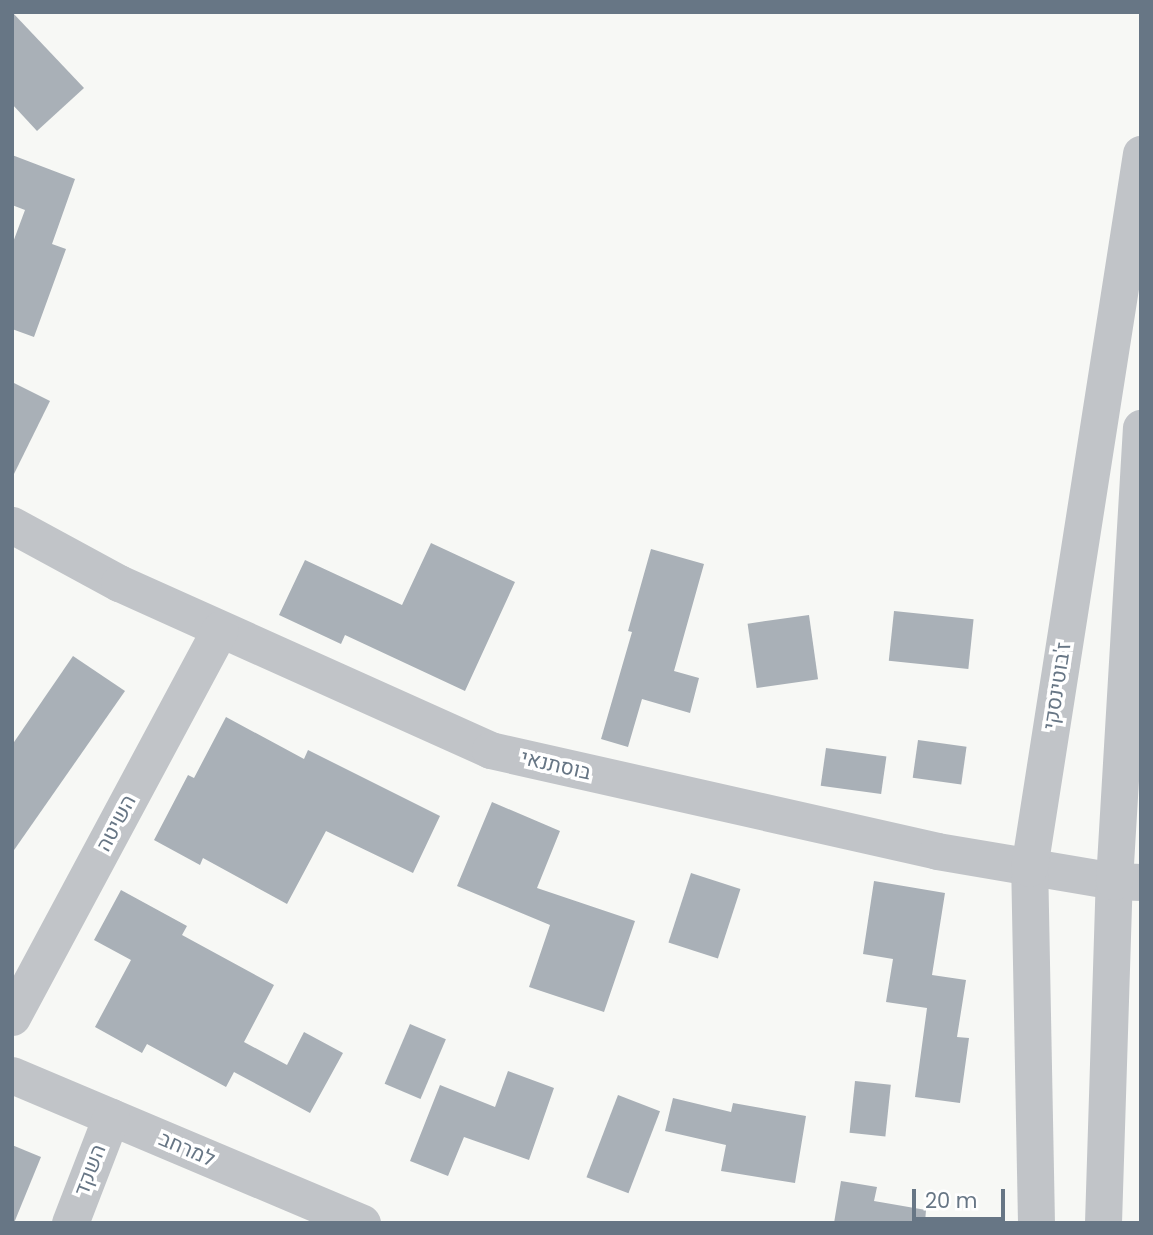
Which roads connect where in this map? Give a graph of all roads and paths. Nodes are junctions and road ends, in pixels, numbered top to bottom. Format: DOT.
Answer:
graph roads {
  1 [pos="1141,153"];
  2 [pos="1141,428"];
  3 [pos="12,525"];
  4 [pos="220,629"];
  5 [pos="1029,868"];
  6 [pos="1127,881"];
  7 [pos="12,1017"];
  8 [pos="12,1075"];
  9 [pos="111,1116"];
  10 [pos="69,1223"];
  11 [pos="362,1223"];
  12 [pos="1036,1223"];
  13 [pos="1102,1223"];
  1 -- 5 [label="street, ז'בוטינסקי"];
  2 -- 6 [label="street"];
  3 -- 4 [label="street, בוסתנאי"];
  4 -- 5 [label="street, בוסתנאי"];
  4 -- 7 [label="street, השיטה"];
  5 -- 6 [label="street, בוסתנאי"];
  5 -- 12 [label="street, ז'בוטינסקי"];
  6 -- 13 [label="street"];
  8 -- 9 [label="street, למרחב"];
  9 -- 10 [label="street, השקד"];
  9 -- 11 [label="street, למרחב"];
}
